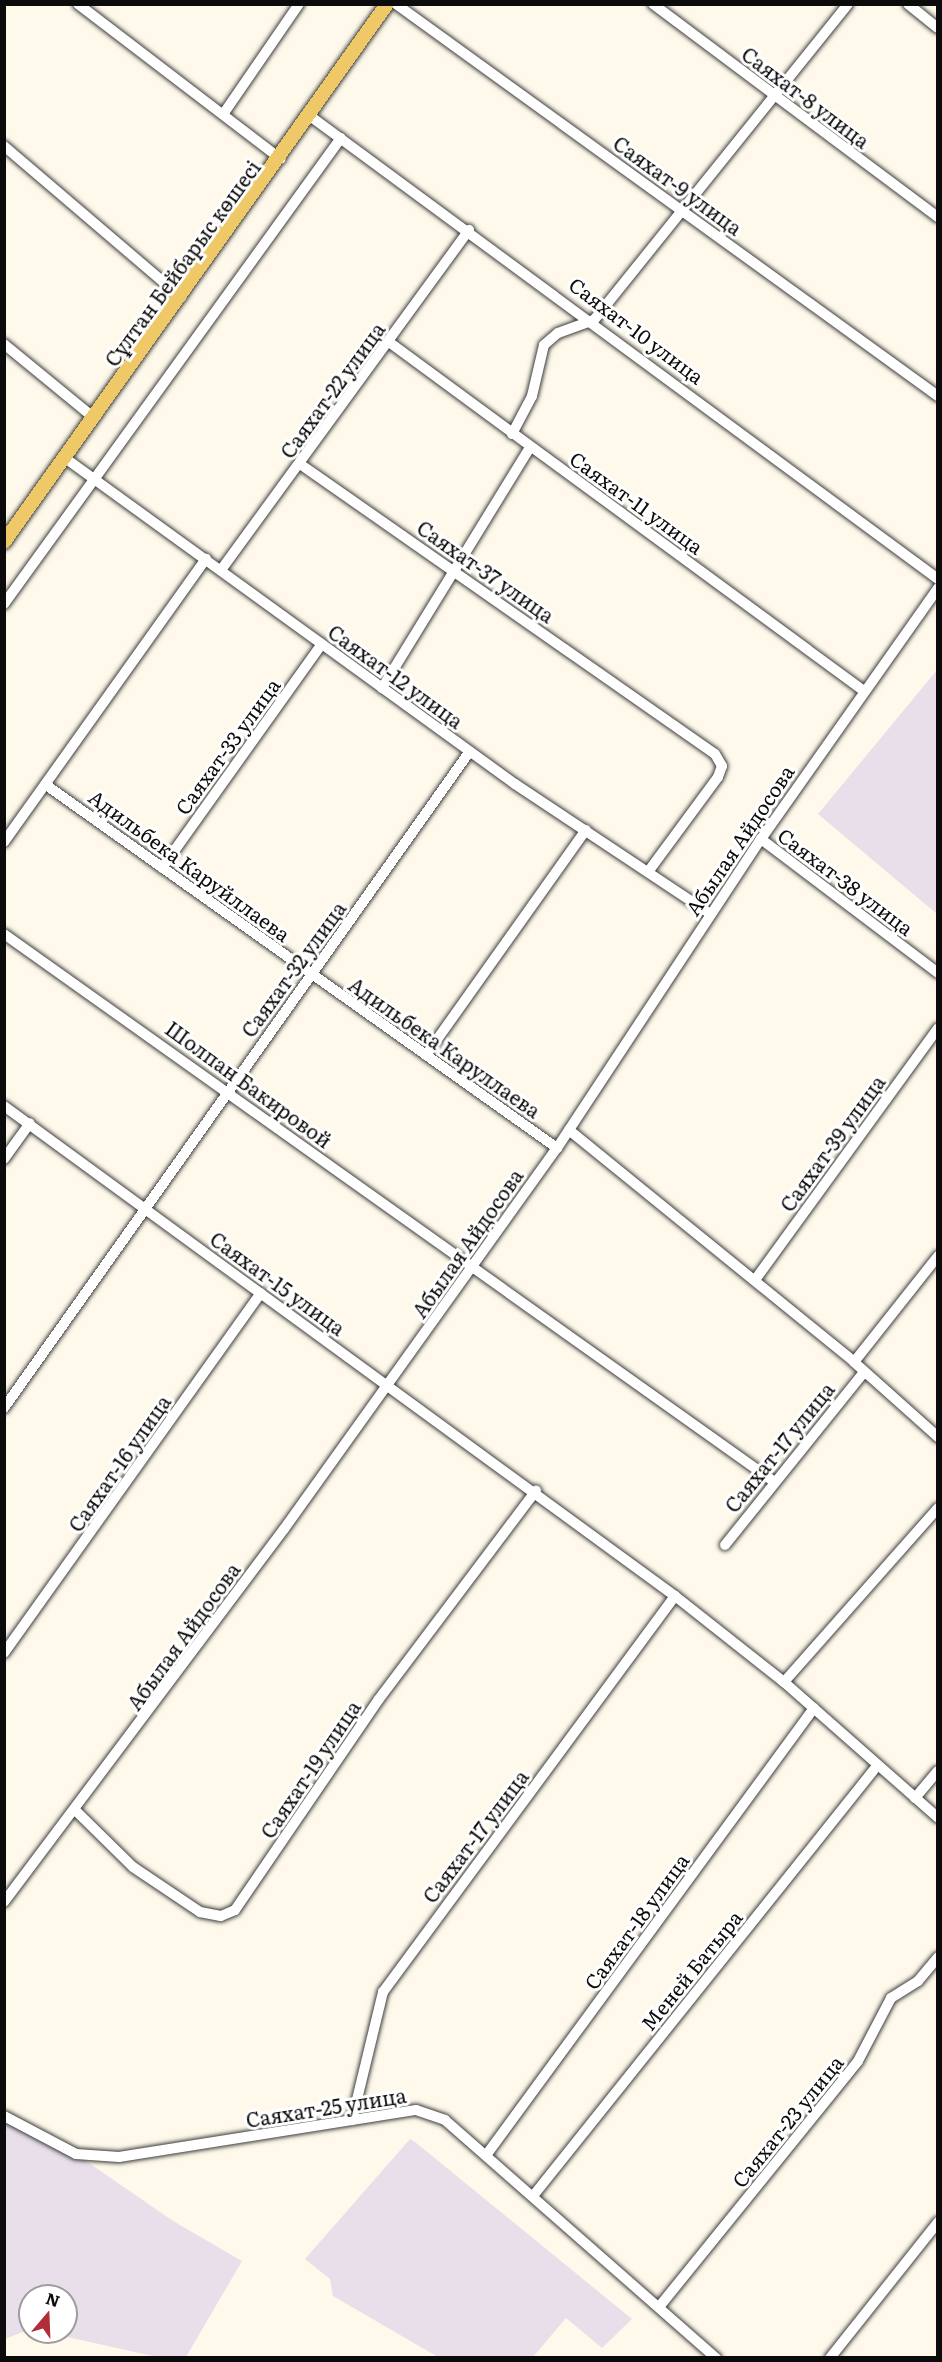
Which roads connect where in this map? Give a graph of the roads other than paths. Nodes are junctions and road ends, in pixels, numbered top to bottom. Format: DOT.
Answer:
graph roads {
  1 [pos="299,4"];
  2 [pos="387,4"];
  3 [pos="396,4"];
  4 [pos="653,4"];
  5 [pos="848,4"];
  6 [pos="908,4"];
  7 [pos="83,6"];
  8 [pos="938,28"];
  9 [pos="776,97"];
  10 [pos="224,113"];
  11 [pos="310,116"];
  12 [pos="341,138"];
  13 [pos="4,146"];
  14 [pos="281,159"];
  15 [pos="685,212"];
  16 [pos="938,217"];
  17 [pos="470,230"];
  18 [pos="181,297"];
  19 [pos="594,320"];
  20 [pos="389,342"];
  21 [pos="4,344"];
  22 [pos="938,396"];
  23 [pos="94,418"];
  24 [pos="512,434"];
  25 [pos="530,447"];
  26 [pos="65,458"];
  27 [pos="300,464"];
  28 [pos="95,480"];
  29 [pos="5,539"];
  30 [pos="206,559"];
  31 [pos="221,570"];
  32 [pos="454,570"];
  33 [pos="938,579"];
  34 [pos="938,588"];
  35 [pos="4,604"];
  36 [pos="322,644"];
  37 [pos="382,688"];
  38 [pos="864,691"];
  39 [pos="470,751"];
  40 [pos="46,785"];
  41 [pos="586,830"];
  42 [pos="761,839"];
  43 [pos="4,842"];
  44 [pos="162,868"];
  45 [pos="648,872"];
  46 [pos="711,914"];
  47 [pos="4,934"];
  48 [pos="938,973"];
  49 [pos="313,975"];
  50 [pos="938,1028"];
  51 [pos="426,1055"];
  52 [pos="226,1090"];
  53 [pos="4,1106"];
  54 [pos="30,1123"];
  55 [pos="569,1130"];
  56 [pos="557,1148"];
  57 [pos="4,1159"];
  58 [pos="146,1210"];
  59 [pos="938,1256"];
  60 [pos="471,1266"];
  61 [pos="755,1280"];
  62 [pos="261,1293"];
  63 [pos="854,1362"];
  64 [pos="864,1372"];
  65 [pos="388,1385"];
  66 [pos="4,1408"];
  67 [pos="938,1437"];
  68 [pos="772,1481"];
  69 [pos="536,1491"];
  70 [pos="938,1508"];
  71 [pos="725,1545"];
  72 [pos="675,1596"];
  73 [pos="4,1653"];
  74 [pos="783,1682"];
  75 [pos="814,1708"];
  76 [pos="877,1766"];
  77 [pos="938,1771"];
  78 [pos="915,1798"];
  79 [pos="75,1810"];
  80 [pos="938,1818"];
  81 [pos="4,1902"];
  82 [pos="938,1957"];
  83 [pos="4,2116"];
  84 [pos="352,2120"];
  85 [pos="487,2154"];
  86 [pos="532,2196"];
  87 [pos="938,2222"];
  88 [pos="659,2307"];
  89 [pos="716,2358"];
  90 [pos="830,2358"];
  1 -- 10 [label="street"];
  2 -- 11 [label="main road, Сұлтан Бейбарыс көшесі"];
  3 -- 15 [label="street, Саяхат-9 улица"];
  4 -- 9 [label="street, Саяхат-8 улица"];
  5 -- 9 [label="street"];
  6 -- 8 [label="street"];
  7 -- 10 [label="street"];
  9 -- 15 [label="street"];
  9 -- 16 [label="street, Саяхат-8 улица"];
  10 -- 14 [label="street"];
  11 -- 12 [label="street, Саяхат-10 улица"];
  11 -- 14 [label="main road, Сұлтан Бейбарыс көшесі"];
  12 -- 17 [label="street, Саяхат-10 улица"];
  12 -- 28 [label="street"];
  13 -- 18 [label="street"];
  14 -- 18 [label="main road, Сұлтан Бейбарыс көшесі"];
  15 -- 19 [label="street"];
  15 -- 22 [label="street, Саяхат-9 улица"];
  17 -- 19 [label="street, Саяхат-10 улица"];
  17 -- 20 [label="street, Саяхат-22 улица"];
  18 -- 23 [label="main road, Сұлтан Бейбарыс көшесі"];
  19 -- 24 [label="street"];
  19 -- 33 [label="street, Саяхат-10 улица"];
  20 -- 24 [label="street, Саяхат-11 улица"];
  20 -- 27 [label="street, Саяхат-22 улица"];
  21 -- 23 [label="street"];
  23 -- 26 [label="main road, Сұлтан Бейбарыс көшесі"];
  24 -- 25 [label="street, Саяхат-11 улица"];
  25 -- 32 [label="street"];
  25 -- 38 [label="street, Саяхат-11 улица"];
  26 -- 28 [label="street, Саяхат-12 улица"];
  26 -- 29 [label="main road, Сұлтан Бейбарыс көшесі"];
  27 -- 31 [label="street, Саяхат-22 улица"];
  27 -- 32 [label="street, Саяхат-37 улица"];
  28 -- 30 [label="street, Саяхат-12 улица"];
  28 -- 35 [label="street"];
  30 -- 31 [label="street, Саяхат-12 улица"];
  30 -- 40 [label="street"];
  31 -- 36 [label="street, Саяхат-12 улица"];
  32 -- 37 [label="street"];
  32 -- 45 [label="street, Саяхат-37 улица"];
  34 -- 38 [label="street, Абылая Айдосова"];
  36 -- 37 [label="street, Саяхат-12 улица"];
  36 -- 44 [label="street, Саяхат-33 улица"];
  37 -- 39 [label="street, Саяхат-12 улица"];
  38 -- 42 [label="street, Абылая Айдосова"];
  39 -- 41 [label="street, Саяхат-12 улица"];
  39 -- 49 [label="street, Саяхат-32 улица"];
  40 -- 43 [label="street"];
  40 -- 44 [label="street, Адильбека Каруйллаева"];
  41 -- 45 [label="street, Саяхат-12 улица"];
  41 -- 51 [label="street"];
  42 -- 46 [label="street, Абылая Айдосова"];
  42 -- 48 [label="street, Саяхат-38 улица"];
  44 -- 49 [label="street, Адильбека Каруйллаева"];
  45 -- 46 [label="street, Саяхат-12 улица"];
  46 -- 55 [label="street, Абылая Айдосова"];
  47 -- 52 [label="street, Шолпан Бакировой"];
  49 -- 51 [label="street, Адильбека Каруллаева"];
  49 -- 52 [label="street, Саяхат-32 улица"];
  50 -- 61 [label="street, Саяхат-39 улица"];
  51 -- 56 [label="street, Адильбека Каруллаева"];
  52 -- 58 [label="street, Саяхат-32 улица"];
  52 -- 60 [label="street, Шолпан Бакировой"];
  53 -- 54 [label="street, Саяхат-15 улица"];
  54 -- 57 [label="street"];
  54 -- 58 [label="street, Саяхат-15 улица"];
  55 -- 56 [label="street, Абылая Айдосова"];
  55 -- 61 [label="street"];
  56 -- 60 [label="street, Абылая Айдосова"];
  58 -- 62 [label="street, Саяхат-15 улица"];
  58 -- 66 [label="street, Саяхат-32 улица"];
  59 -- 63 [label="street"];
  60 -- 65 [label="street, Абылая Айдосова"];
  60 -- 68 [label="street, Шолпан Бакировой"];
  61 -- 63 [label="street"];
  62 -- 65 [label="street, Саяхат-15 улица"];
  62 -- 73 [label="street, Саяхат-16 улица"];
  63 -- 64 [label="street"];
  64 -- 67 [label="street"];
  64 -- 68 [label="street, Саяхат-17 улица"];
  65 -- 69 [label="street, Саяхат-15 улица"];
  65 -- 79 [label="street, Абылая Айдосова"];
  68 -- 71 [label="street, Саяхат-17 улица"];
  69 -- 72 [label="street, Саяхат-15 улица"];
  69 -- 79 [label="street, Саяхат-19 улица"];
  70 -- 74 [label="street"];
  72 -- 74 [label="street, Саяхат-15 улица"];
  72 -- 84 [label="street, Саяхат-17 улица"];
  74 -- 75 [label="street, Саяхат-15 улица"];
  75 -- 76 [label="street, Саяхат-15 улица"];
  75 -- 85 [label="street, Саяхат-18 улица"];
  76 -- 78 [label="street, Саяхат-15 улица"];
  76 -- 86 [label="street, Меней Батыра"];
  77 -- 78 [label="street"];
  78 -- 80 [label="street, Саяхат-15 улица"];
  79 -- 81 [label="street, Абылая Айдосова"];
  82 -- 88 [label="street, Саяхат-23 улица"];
  83 -- 84 [label="street, Саяхат-25 улица"];
  84 -- 85 [label="street, Саяхат-25 улица"];
  85 -- 86 [label="street, Саяхат-25 улица"];
  86 -- 88 [label="street, Саяхат-25 улица"];
  87 -- 90 [label="street"];
  88 -- 89 [label="street, Саяхат-25 улица"];
}
